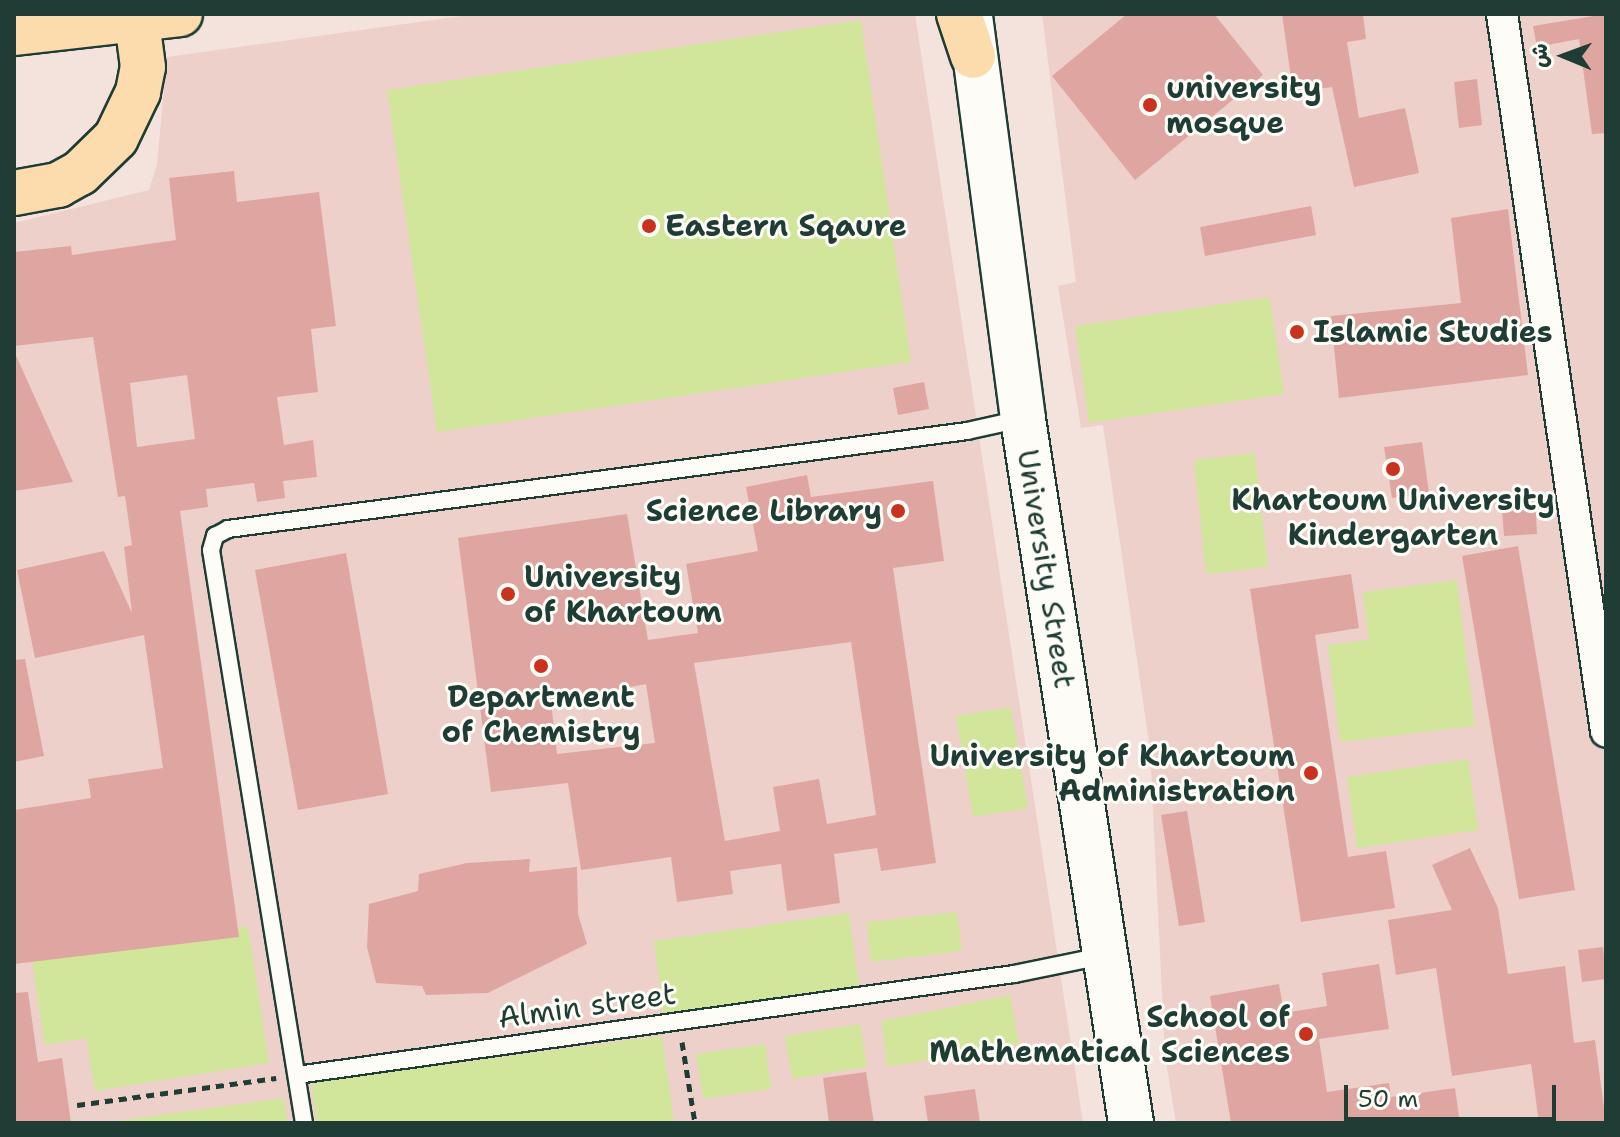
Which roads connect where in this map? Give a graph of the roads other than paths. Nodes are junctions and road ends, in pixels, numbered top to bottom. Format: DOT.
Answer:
graph roads {
  1 [pos="180,14"];
  2 [pos="959,14"];
  3 [pos="1502,14"];
  4 [pos="137,16"];
  5 [pos="14,33"];
  6 [pos="972,35"];
  7 [pos="14,193"];
  8 [pos="1023,419"];
  9 [pos="1606,731"];
  10 [pos="1104,956"];
  11 [pos="297,1075"];
  12 [pos="304,1123"];
  13 [pos="1131,1123"];
  1 -- 4 [label="main road"];
  2 -- 6 [label="main road"];
  3 -- 9 [label="street"];
  4 -- 5 [label="main road"];
  4 -- 7 [label="main road"];
  6 -- 8 [label="main road, University Street"];
  8 -- 10 [label="main road, University Street"];
  8 -- 11 [label="lane"];
  10 -- 11 [label="lane, Almin street"];
  10 -- 13 [label="main road, University Street"];
  11 -- 12 [label="lane"];
}
